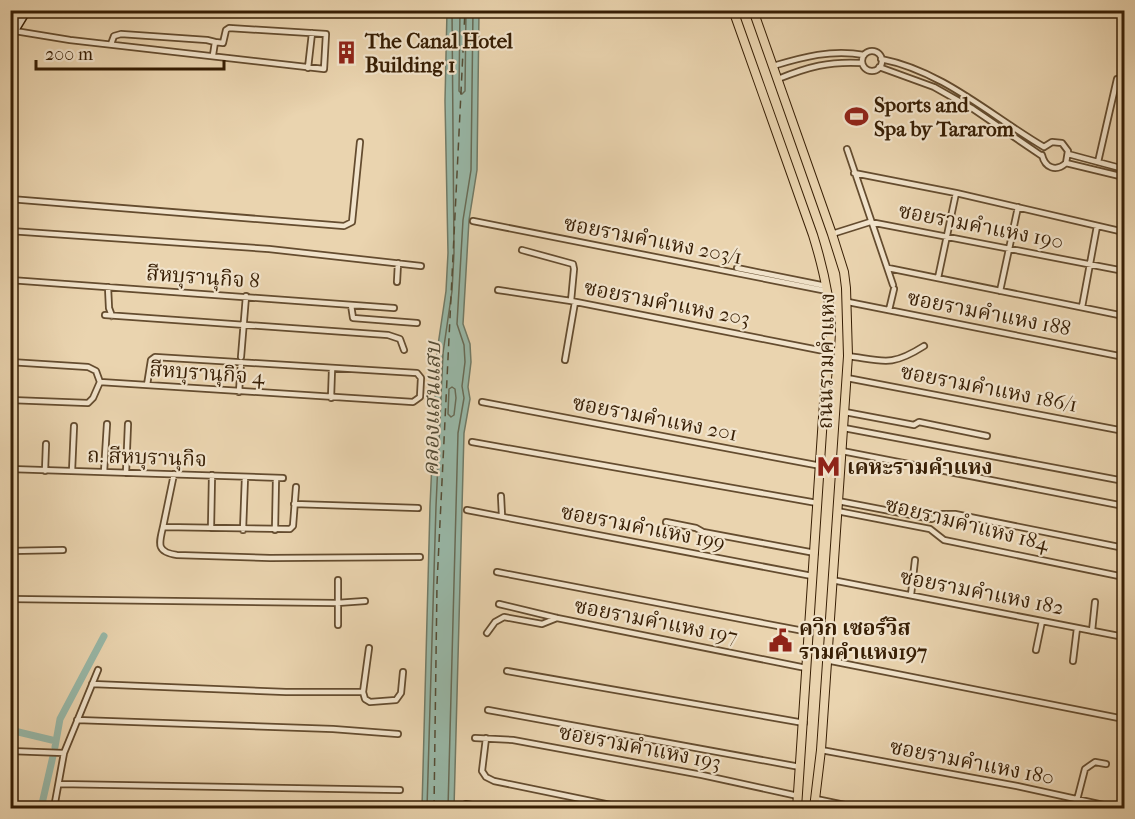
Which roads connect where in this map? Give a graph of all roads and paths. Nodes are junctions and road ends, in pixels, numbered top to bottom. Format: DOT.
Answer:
graph roads {
  1 [pos="27,10"];
  2 [pos="733,10"];
  3 [pos="753,10"];
  4 [pos="12,33"];
  5 [pos="312,33"];
  6 [pos="215,42"];
  7 [pos="111,44"];
  8 [pos="840,52"];
  9 [pos="213,55"];
  10 [pos="864,55"];
  11 [pos="881,58"];
  12 [pos="840,62"];
  13 [pos="862,63"];
  14 [pos="772,66"];
  15 [pos="879,67"];
  16 [pos="308,68"];
  17 [pos="1117,79"];
  18 [pos="777,80"];
  19 [pos="997,116"];
  20 [pos="993,123"];
  21 [pos="360,142"];
  22 [pos="1044,147"];
  23 [pos="847,149"];
  24 [pos="1068,154"];
  25 [pos="1042,156"];
  26 [pos="1098,162"];
  27 [pos="1066,163"];
  28 [pos="1125,169"];
  29 [pos="854,172"];
  30 [pos="1125,177"];
  31 [pos="956,193"];
  32 [pos="10,199"];
  33 [pos="1018,207"];
  34 [pos="473,221"];
  35 [pos="870,222"];
  36 [pos="1097,226"];
  37 [pos="10,231"];
  38 [pos="1125,232"];
  39 [pos="832,234"];
  40 [pos="947,236"];
  41 [pos="1008,249"];
  42 [pos="522,250"];
  43 [pos="398,263"];
  44 [pos="1091,264"];
  45 [pos="421,266"];
  46 [pos="737,268"];
  47 [pos="888,268"];
  48 [pos="1125,272"];
  49 [pos="938,278"];
  50 [pos="10,280"];
  51 [pos="397,282"];
  52 [pos="797,284"];
  53 [pos="108,287"];
  54 [pos="826,288"];
  55 [pos="498,290"];
  56 [pos="1000,291"];
  57 [pos="246,296"];
  58 [pos="573,301"];
  59 [pos="848,302"];
  60 [pos="351,305"];
  61 [pos="1082,307"];
  62 [pos="394,308"];
  63 [pos="889,310"];
  64 [pos="105,315"];
  65 [pos="1125,315"];
  66 [pos="112,316"];
  67 [pos="417,323"];
  68 [pos="242,325"];
  69 [pos="924,346"];
  70 [pos="404,350"];
  71 [pos="830,352"];
  72 [pos="848,356"];
  73 [pos="1125,357"];
  74 [pos="241,359"];
  75 [pos="565,360"];
  76 [pos="10,362"];
  77 [pos="332,369"];
  78 [pos="847,378"];
  79 [pos="100,382"];
  80 [pos="147,385"];
  81 [pos="239,392"];
  82 [pos="331,398"];
  83 [pos="10,400"];
  84 [pos="483,402"];
  85 [pos="845,412"];
  86 [pos="107,424"];
  87 [pos="128,424"];
  88 [pos="74,426"];
  89 [pos="844,428"];
  90 [pos="1125,431"];
  91 [pos="987,436"];
  92 [pos="471,442"];
  93 [pos="46,444"];
  94 [pos="842,451"];
  95 [pos="821,466"];
  96 [pos="10,470"];
  97 [pos="45,471"];
  98 [pos="72,471"];
  99 [pos="104,472"];
  100 [pos="126,473"];
  101 [pos="174,474"];
  102 [pos="212,475"];
  103 [pos="245,477"];
  104 [pos="276,478"];
  105 [pos="283,478"];
  106 [pos="1125,482"];
  107 [pos="296,487"];
  108 [pos="501,496"];
  109 [pos="838,501"];
  110 [pos="294,504"];
  111 [pos="819,504"];
  112 [pos="1125,506"];
  113 [pos="418,508"];
  114 [pos="467,510"];
  115 [pos="887,510"];
  116 [pos="837,511"];
  117 [pos="502,516"];
  118 [pos="932,519"];
  119 [pos="886,520"];
  120 [pos="666,522"];
  121 [pos="163,527"];
  122 [pos="211,528"];
  123 [pos="930,529"];
  124 [pos="243,530"];
  125 [pos="275,530"];
  126 [pos="1125,548"];
  127 [pos="63,550"];
  128 [pos="10,551"];
  129 [pos="815,553"];
  130 [pos="420,557"];
  131 [pos="915,560"];
  132 [pos="497,572"];
  133 [pos="813,576"];
  134 [pos="1125,577"];
  135 [pos="338,580"];
  136 [pos="832,580"];
  137 [pos="911,595"];
  138 [pos="10,599"];
  139 [pos="365,601"];
  140 [pos="1095,602"];
  141 [pos="338,603"];
  142 [pos="499,604"];
  143 [pos="557,618"];
  144 [pos="1042,621"];
  145 [pos="338,626"];
  146 [pos="1077,628"];
  147 [pos="1092,631"];
  148 [pos="809,632"];
  149 [pos="487,633"];
  150 [pos="1125,637"];
  151 [pos="369,648"];
  152 [pos="1036,650"];
  153 [pos="826,660"];
  154 [pos="1073,661"];
  155 [pos="806,668"];
  156 [pos="98,670"];
  157 [pos="507,671"];
  158 [pos="403,672"];
  159 [pos="92,684"];
  160 [pos="363,692"];
  161 [pos="488,710"];
  162 [pos="1125,719"];
  163 [pos="76,720"];
  164 [pos="804,723"];
  165 [pos="398,734"];
  166 [pos="475,738"];
  167 [pos="486,738"];
  168 [pos="821,750"];
  169 [pos="10,751"];
  170 [pos="64,753"];
  171 [pos="1106,764"];
  172 [pos="801,767"];
  173 [pos="59,784"];
  174 [pos="400,790"];
  175 [pos="798,796"];
  176 [pos="816,799"];
  177 [pos="1077,800"];
  178 [pos="466,804"];
  179 [pos="54,808"];
  180 [pos="490,808"];
  181 [pos="626,808"];
  182 [pos="799,808"];
  183 [pos="816,808"];
  184 [pos="859,808"];
  185 [pos="1117,808"];
  1 -- 4 [label="main road"];
  2 -- 54 [label="main road, ถนนรามคำแหง"];
  3 -- 14 [label="main road, ถนนรามคำแหง"];
  4 -- 7 [label="street"];
  5 -- 6 [label="street"];
  5 -- 16 [label="street"];
  5 -- 16 [label="street"];
  6 -- 7 [label="street"];
  6 -- 9 [label="street"];
  7 -- 9 [label="street"];
  8 -- 10 [label="street"];
  8 -- 12 [label="street"];
  8 -- 14 [label="street"];
  9 -- 16 [label="street"];
  10 -- 11 [label="street"];
  10 -- 13 [label="street"];
  11 -- 15 [label="street"];
  11 -- 19 [label="street"];
  12 -- 13 [label="street"];
  12 -- 18 [label="street"];
  13 -- 15 [label="street"];
  14 -- 18 [label="main road, ถนนรามคำแหง"];
  15 -- 20 [label="street"];
  17 -- 26 [label="street"];
  18 -- 39 [label="main road, ถนนรามคำแหง"];
  19 -- 20 [label="street"];
  19 -- 22 [label="street"];
  20 -- 25 [label="street"];
  21 -- 32 [label="street"];
  22 -- 24 [label="street"];
  22 -- 25 [label="street"];
  23 -- 29 [label="street"];
  24 -- 26 [label="street"];
  24 -- 27 [label="street"];
  25 -- 27 [label="street"];
  26 -- 28 [label="street"];
  27 -- 30 [label="street"];
  29 -- 31 [label="street"];
  29 -- 35 [label="street"];
  31 -- 33 [label="street"];
  31 -- 40 [label="street"];
  33 -- 36 [label="street"];
  33 -- 41 [label="street"];
  34 -- 52 [label="street, ซอยรามคำแหง 203/1"];
  35 -- 39 [label="street, ซอยรามคำแหง 190"];
  35 -- 40 [label="street, ซอยรามคำแหง 190"];
  35 -- 47 [label="street"];
  36 -- 38 [label="street"];
  36 -- 44 [label="street"];
  37 -- 43 [label="street"];
  39 -- 59 [label="main road, ถนนรามคำแหง"];
  40 -- 41 [label="street, ซอยรามคำแหง 190"];
  40 -- 49 [label="street"];
  41 -- 44 [label="street, ซอยรามคำแหง 190"];
  41 -- 56 [label="street"];
  42 -- 58 [label="street"];
  43 -- 45 [label="street"];
  43 -- 51 [label="street"];
  44 -- 48 [label="street, ซอยรามคำแหง 190"];
  44 -- 61 [label="street"];
  46 -- 52 [label="street, ซอยรามคำแหง 203/1"];
  47 -- 49 [label="street"];
  47 -- 63 [label="street"];
  49 -- 56 [label="street"];
  50 -- 53 [label="street, สีหบุรานุกิจ 8"];
  52 -- 54 [label="street, ซอยรามคำแหง 203/1"];
  53 -- 57 [label="street, สีหบุรานุกิจ 8"];
  53 -- 66 [label="street"];
  54 -- 71 [label="main road, ถนนรามคำแหง"];
  55 -- 58 [label="street, ซอยรามคำแหง 203"];
  56 -- 61 [label="street"];
  57 -- 60 [label="street, สีหบุรานุกิจ 8"];
  57 -- 68 [label="street"];
  58 -- 71 [label="street, ซอยรามคำแหง 203"];
  58 -- 75 [label="street"];
  59 -- 63 [label="street, ซอยรามคำแหง 188"];
  59 -- 72 [label="main road, ถนนรามคำแหง"];
  60 -- 62 [label="street, สีหบุรานุกิจ 8"];
  60 -- 67 [label="street"];
  61 -- 65 [label="street"];
  63 -- 73 [label="street, ซอยรามคำแหง 188"];
  64 -- 66 [label="street"];
  66 -- 68 [label="street"];
  68 -- 70 [label="street"];
  68 -- 74 [label="street"];
  69 -- 72 [label="street"];
  71 -- 95 [label="main road, ถนนรามคำแหง"];
  72 -- 78 [label="main road, ถนนรามคำแหง"];
  74 -- 77 [label="street"];
  74 -- 80 [label="street"];
  74 -- 81 [label="street"];
  76 -- 79 [label="street"];
  77 -- 82 [label="street"];
  77 -- 82 [label="street, สีหบุรานุกิจ 4"];
  78 -- 85 [label="main road, ถนนรามคำแหง"];
  78 -- 90 [label="street, ซอยรามคำแหง 186/1"];
  79 -- 80 [label="street, สีหบุรานุกิจ 4"];
  79 -- 83 [label="street"];
  80 -- 81 [label="street, สีหบุรานุกิจ 4"];
  81 -- 82 [label="street, สีหบุรานุกิจ 4"];
  84 -- 95 [label="street, ซอยรามคำแหง 201"];
  85 -- 89 [label="main road, ถนนรามคำแหง"];
  85 -- 91 [label="street"];
  86 -- 99 [label="street"];
  87 -- 100 [label="street"];
  88 -- 98 [label="street"];
  89 -- 94 [label="main road, ถนนรามคำแหง"];
  89 -- 106 [label="street"];
  92 -- 111 [label="street"];
  93 -- 97 [label="street"];
  94 -- 109 [label="main road, ถนนรามคำแหง"];
  94 -- 112 [label="street"];
  95 -- 111 [label="main road, ถนนรามคำแหง"];
  96 -- 97 [label="street, ถ. สีหบุรานุกิจ"];
  97 -- 98 [label="street, ถ. สีหบุรานุกิจ"];
  98 -- 99 [label="street, ถ. สีหบุรานุกิจ"];
  99 -- 100 [label="street, ถ. สีหบุรานุกิจ"];
  100 -- 101 [label="street, ถ. สีหบุรานุกิจ"];
  101 -- 102 [label="street, ถ. สีหบุรานุกิจ"];
  101 -- 121 [label="street"];
  102 -- 103 [label="street, ถ. สีหบุรานุกิจ"];
  102 -- 122 [label="street"];
  103 -- 104 [label="street, ถ. สีหบุรานุกิจ"];
  103 -- 124 [label="street"];
  104 -- 105 [label="street, ถ. สีหบุรานุกิจ"];
  104 -- 125 [label="street"];
  107 -- 110 [label="street"];
  108 -- 117 [label="street"];
  109 -- 115 [label="street, ซอยรามคำแหง 184"];
  109 -- 116 [label="main road, ถนนรามคำแหง"];
  110 -- 113 [label="street"];
  110 -- 125 [label="street"];
  111 -- 129 [label="main road, ถนนรามคำแหง"];
  114 -- 117 [label="street, ซอยรามคำแหง 199"];
  115 -- 118 [label="street, ซอยรามคำแหง 184"];
  115 -- 119 [label="street"];
  116 -- 119 [label="street, ซอยรามคำแหง 184"];
  116 -- 136 [label="main road, ถนนรามคำแหง"];
  117 -- 133 [label="street, ซอยรามคำแหง 199"];
  118 -- 123 [label="street"];
  118 -- 126 [label="street, ซอยรามคำแหง 184"];
  119 -- 123 [label="street, ซอยรามคำแหง 184"];
  120 -- 129 [label="street"];
  121 -- 122 [label="street"];
  121 -- 130 [label="street"];
  122 -- 124 [label="street"];
  123 -- 134 [label="street, ซอยรามคำแหง 184"];
  124 -- 125 [label="street"];
  127 -- 128 [label="street"];
  129 -- 133 [label="main road, ถนนรามคำแหง"];
  131 -- 137 [label="street"];
  132 -- 148 [label="street"];
  133 -- 148 [label="main road, ถนนรามคำแหง"];
  135 -- 141 [label="street"];
  136 -- 137 [label="street, ซอยรามคำแหง 182"];
  136 -- 153 [label="main road, ถนนรามคำแหง"];
  137 -- 144 [label="street, ซอยรามคำแหง 182"];
  138 -- 141 [label="street"];
  139 -- 141 [label="street"];
  140 -- 147 [label="street"];
  141 -- 145 [label="street"];
  142 -- 143 [label="street, ซอยรามคำแหง 197"];
  143 -- 149 [label="street"];
  143 -- 155 [label="street, ซอยรามคำแหง 197"];
  144 -- 146 [label="street, ซอยรามคำแหง 182"];
  144 -- 152 [label="street"];
  146 -- 147 [label="street, ซอยรามคำแหง 182"];
  146 -- 154 [label="street"];
  147 -- 150 [label="street, ซอยรามคำแหง 182"];
  148 -- 155 [label="main road, ถนนรามคำแหง"];
  151 -- 160 [label="street"];
  153 -- 162 [label="street"];
  153 -- 168 [label="main road, ถนนรามคำแหง"];
  155 -- 164 [label="main road, ถนนรามคำแหง"];
  156 -- 159 [label="street"];
  157 -- 164 [label="street"];
  158 -- 160 [label="street"];
  159 -- 160 [label="street"];
  159 -- 163 [label="street"];
  161 -- 172 [label="street"];
  163 -- 165 [label="street"];
  163 -- 170 [label="street"];
  164 -- 172 [label="main road, ถนนรามคำแหง"];
  166 -- 167 [label="street, ซอยรามคำแหง 193"];
  167 -- 175 [label="street, ซอยรามคำแหง 193"];
  167 -- 181 [label="street"];
  168 -- 176 [label="main road, ถนนรามคำแหง"];
  168 -- 177 [label="street, ซอยรามคำแหง 180"];
  169 -- 170 [label="street"];
  170 -- 173 [label="street"];
  171 -- 177 [label="street"];
  172 -- 175 [label="main road, ถนนรามคำแหง"];
  173 -- 174 [label="street"];
  173 -- 179 [label="street"];
  175 -- 182 [label="main road, ถนนรามคำแหง"];
  176 -- 183 [label="main road, ถนนรามคำแหง"];
  176 -- 184 [label="street"];
  177 -- 185 [label="street, ซอยรามคำแหง 180"];
  178 -- 180 [label="street"];
}
